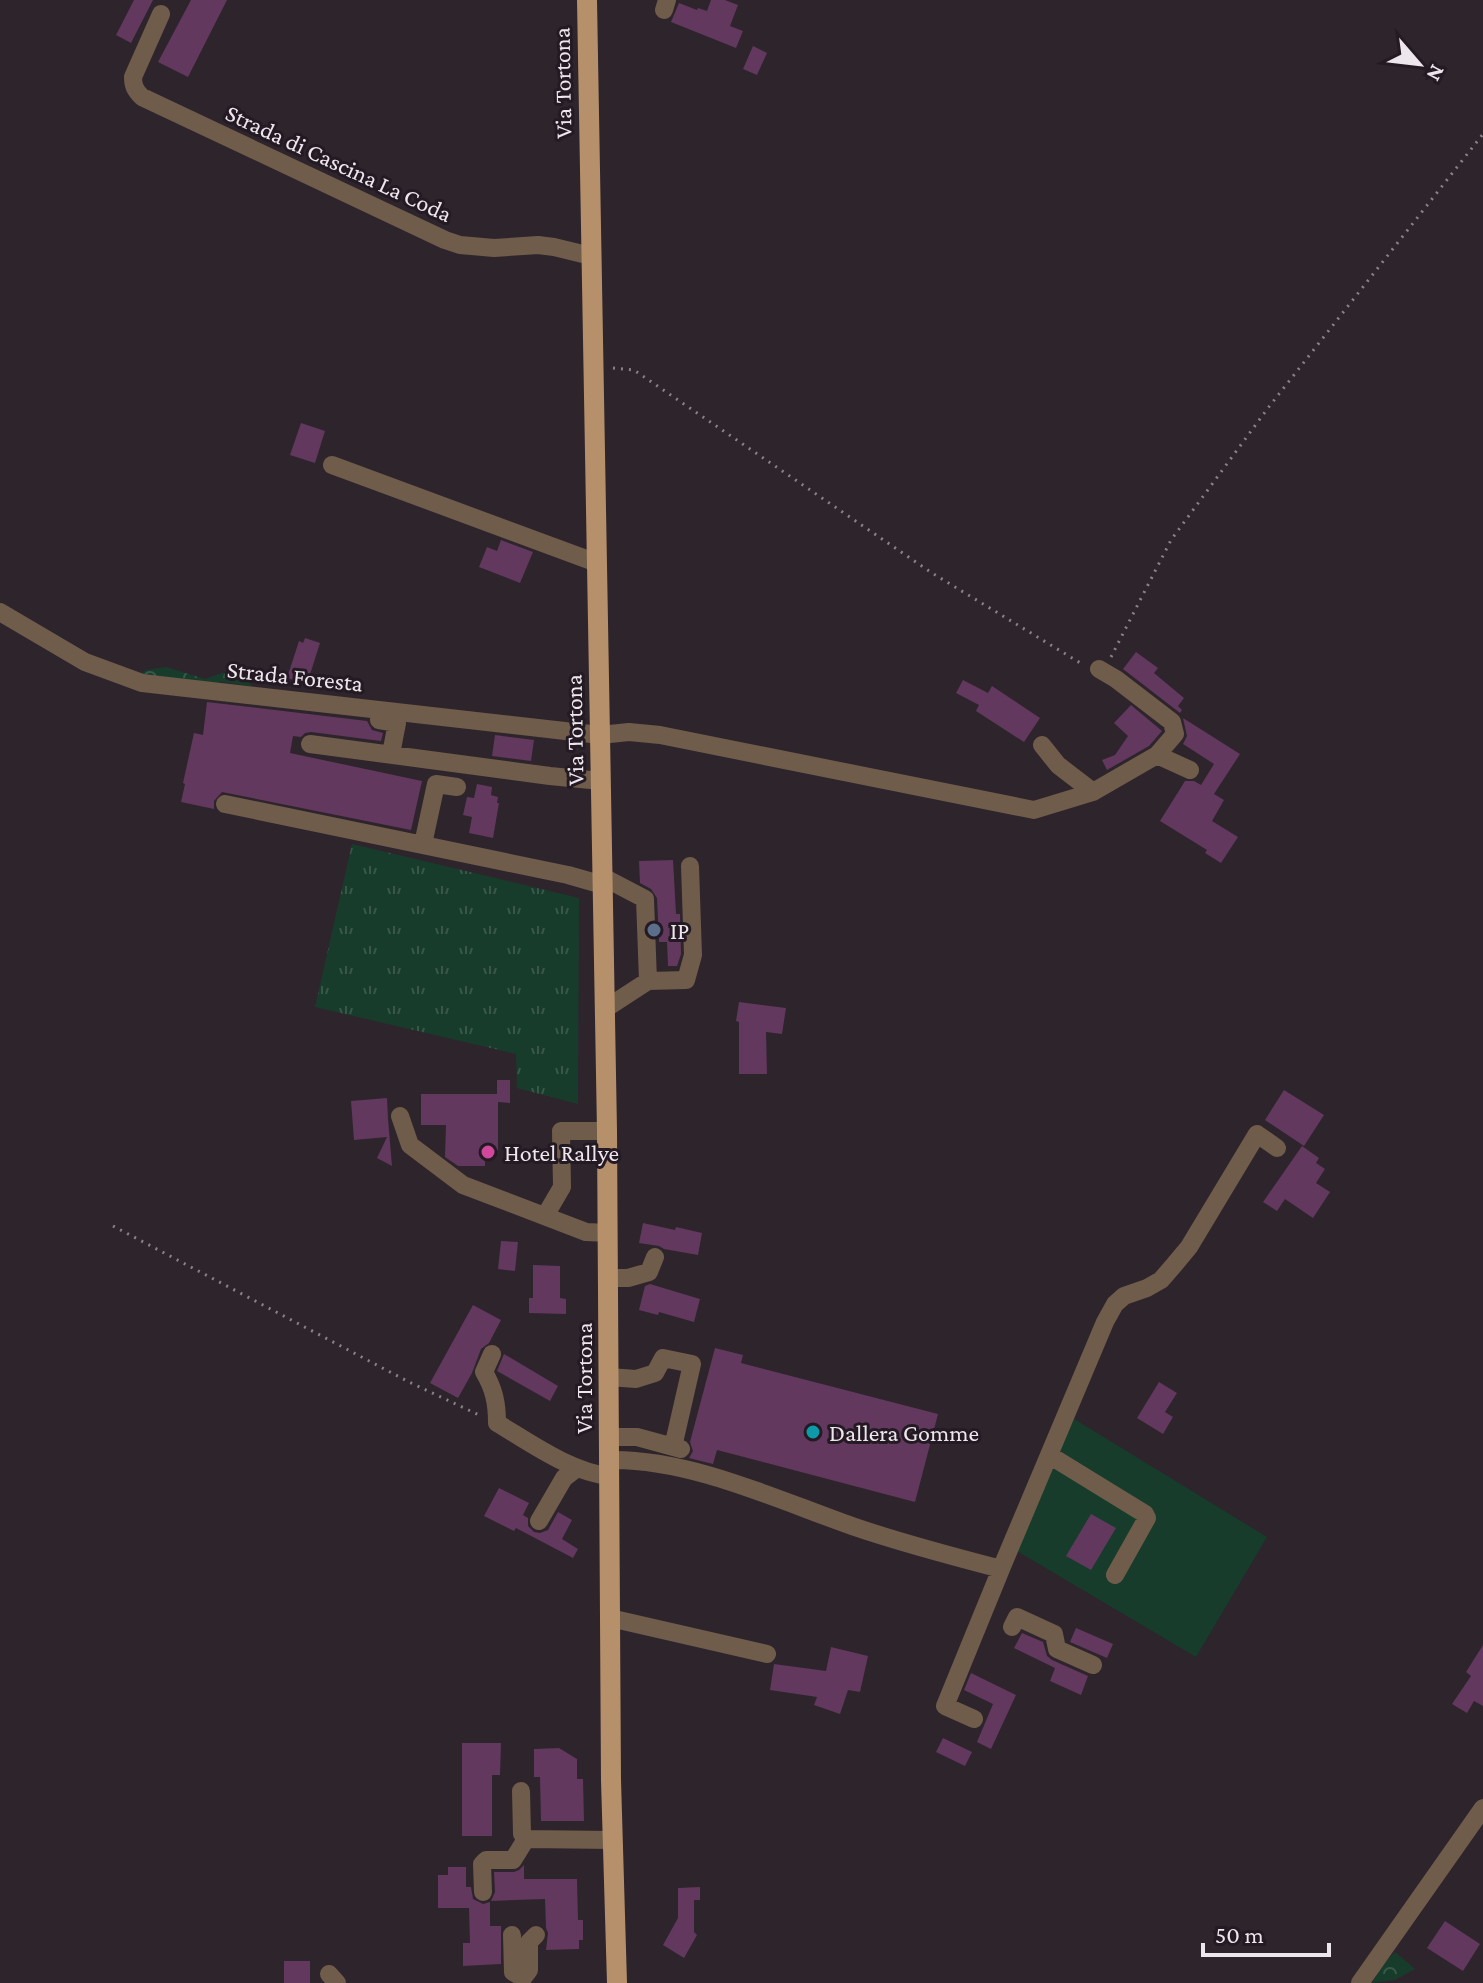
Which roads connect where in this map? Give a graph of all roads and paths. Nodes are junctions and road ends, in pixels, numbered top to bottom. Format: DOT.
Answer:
graph roads {
  1 [pos="587,0"];
  2 [pos="161,14"];
  3 [pos="1483,134"];
  4 [pos="591,256"];
  5 [pos="593,365"];
  6 [pos="332,465"];
  7 [pos="597,563"];
  8 [pos="0,612"];
  9 [pos="1099,669"];
  10 [pos="379,720"];
  11 [pos="600,735"];
  12 [pos="310,744"];
  13 [pos="1042,745"];
  14 [pos="391,754"];
  15 [pos="1157,755"];
  16 [pos="1190,770"];
  17 [pos="601,781"];
  18 [pos="457,787"];
  19 [pos="1093,792"];
  20 [pos="225,804"];
  21 [pos="423,844"];
  22 [pos="690,866"];
  23 [pos="603,881"];
  24 [pos="648,981"];
  25 [pos="605,1009"];
  26 [pos="400,1116"];
  27 [pos="607,1131"];
  28 [pos="1277,1148"];
  29 [pos="545,1216"];
  30 [pos="113,1226"];
  31 [pos="608,1233"];
  32 [pos="655,1257"];
  33 [pos="608,1278"];
  34 [pos="492,1354"];
  35 [pos="609,1377"];
  36 [pos="497,1423"];
  37 [pos="609,1437"];
  38 [pos="1049,1455"];
  39 [pos="577,1468"];
  40 [pos="610,1468"];
  41 [pos="539,1521"];
  42 [pos="1001,1569"];
  43 [pos="1115,1575"];
  44 [pos="983,1613"];
  45 [pos="610,1618"];
  46 [pos="767,1654"];
  47 [pos="1093,1665"];
  48 [pos="974,1719"];
  49 [pos="521,1791"];
  50 [pos="1480,1820"];
  51 [pos="526,1839"];
  52 [pos="613,1840"];
  53 [pos="483,1892"];
  54 [pos="512,1935"];
  55 [pos="536,1935"];
  56 [pos="523,1980"];
  57 [pos="617,1983"];
  58 [pos="1360,1983"];
  1 -- 4 [label="main road, Via Tortona"];
  2 -- 4 [label="street, Strada di Cascina La Coda"];
  3 -- 9 [label="path"];
  4 -- 5 [label="main road, Via Tortona"];
  5 -- 7 [label="main road, Via Tortona"];
  5 -- 9 [label="path"];
  6 -- 7 [label="street"];
  7 -- 11 [label="main road, Via Tortona"];
  8 -- 11 [label="street, Strada Foresta"];
  9 -- 15 [label="street"];
  10 -- 14 [label="street"];
  11 -- 17 [label="main road, Via Tortona"];
  11 -- 19 [label="street, Strada Foresta"];
  12 -- 14 [label="street"];
  13 -- 19 [label="street"];
  14 -- 17 [label="street"];
  15 -- 16 [label="street"];
  15 -- 19 [label="street, Strada Foresta"];
  17 -- 23 [label="main road, Via Tortona"];
  18 -- 21 [label="street"];
  20 -- 21 [label="street"];
  21 -- 23 [label="street"];
  22 -- 24 [label="street"];
  23 -- 24 [label="street"];
  23 -- 25 [label="main road, Via Tortona"];
  24 -- 25 [label="street"];
  25 -- 27 [label="main road, Via Tortona"];
  26 -- 29 [label="street"];
  27 -- 29 [label="street"];
  27 -- 31 [label="main road, Via Tortona"];
  28 -- 38 [label="street"];
  29 -- 31 [label="street"];
  30 -- 36 [label="path"];
  31 -- 33 [label="main road, Via Tortona"];
  32 -- 33 [label="street"];
  33 -- 35 [label="main road, Via Tortona"];
  34 -- 36 [label="street"];
  35 -- 37 [label="main road, Via Tortona"];
  35 -- 37 [label="street"];
  36 -- 39 [label="street"];
  37 -- 40 [label="main road, Via Tortona"];
  38 -- 42 [label="street"];
  38 -- 43 [label="street"];
  39 -- 40 [label="street"];
  39 -- 41 [label="street"];
  40 -- 42 [label="street, Via Tortona"];
  40 -- 45 [label="main road, Via Tortona"];
  42 -- 44 [label="street"];
  44 -- 47 [label="street"];
  44 -- 48 [label="street"];
  45 -- 46 [label="street"];
  45 -- 52 [label="main road, Via Tortona"];
  49 -- 51 [label="street"];
  50 -- 58 [label="street"];
  51 -- 52 [label="street"];
  51 -- 53 [label="street"];
  52 -- 57 [label="main road, Via Tortona"];
  54 -- 56 [label="street"];
  55 -- 56 [label="street"];
}
